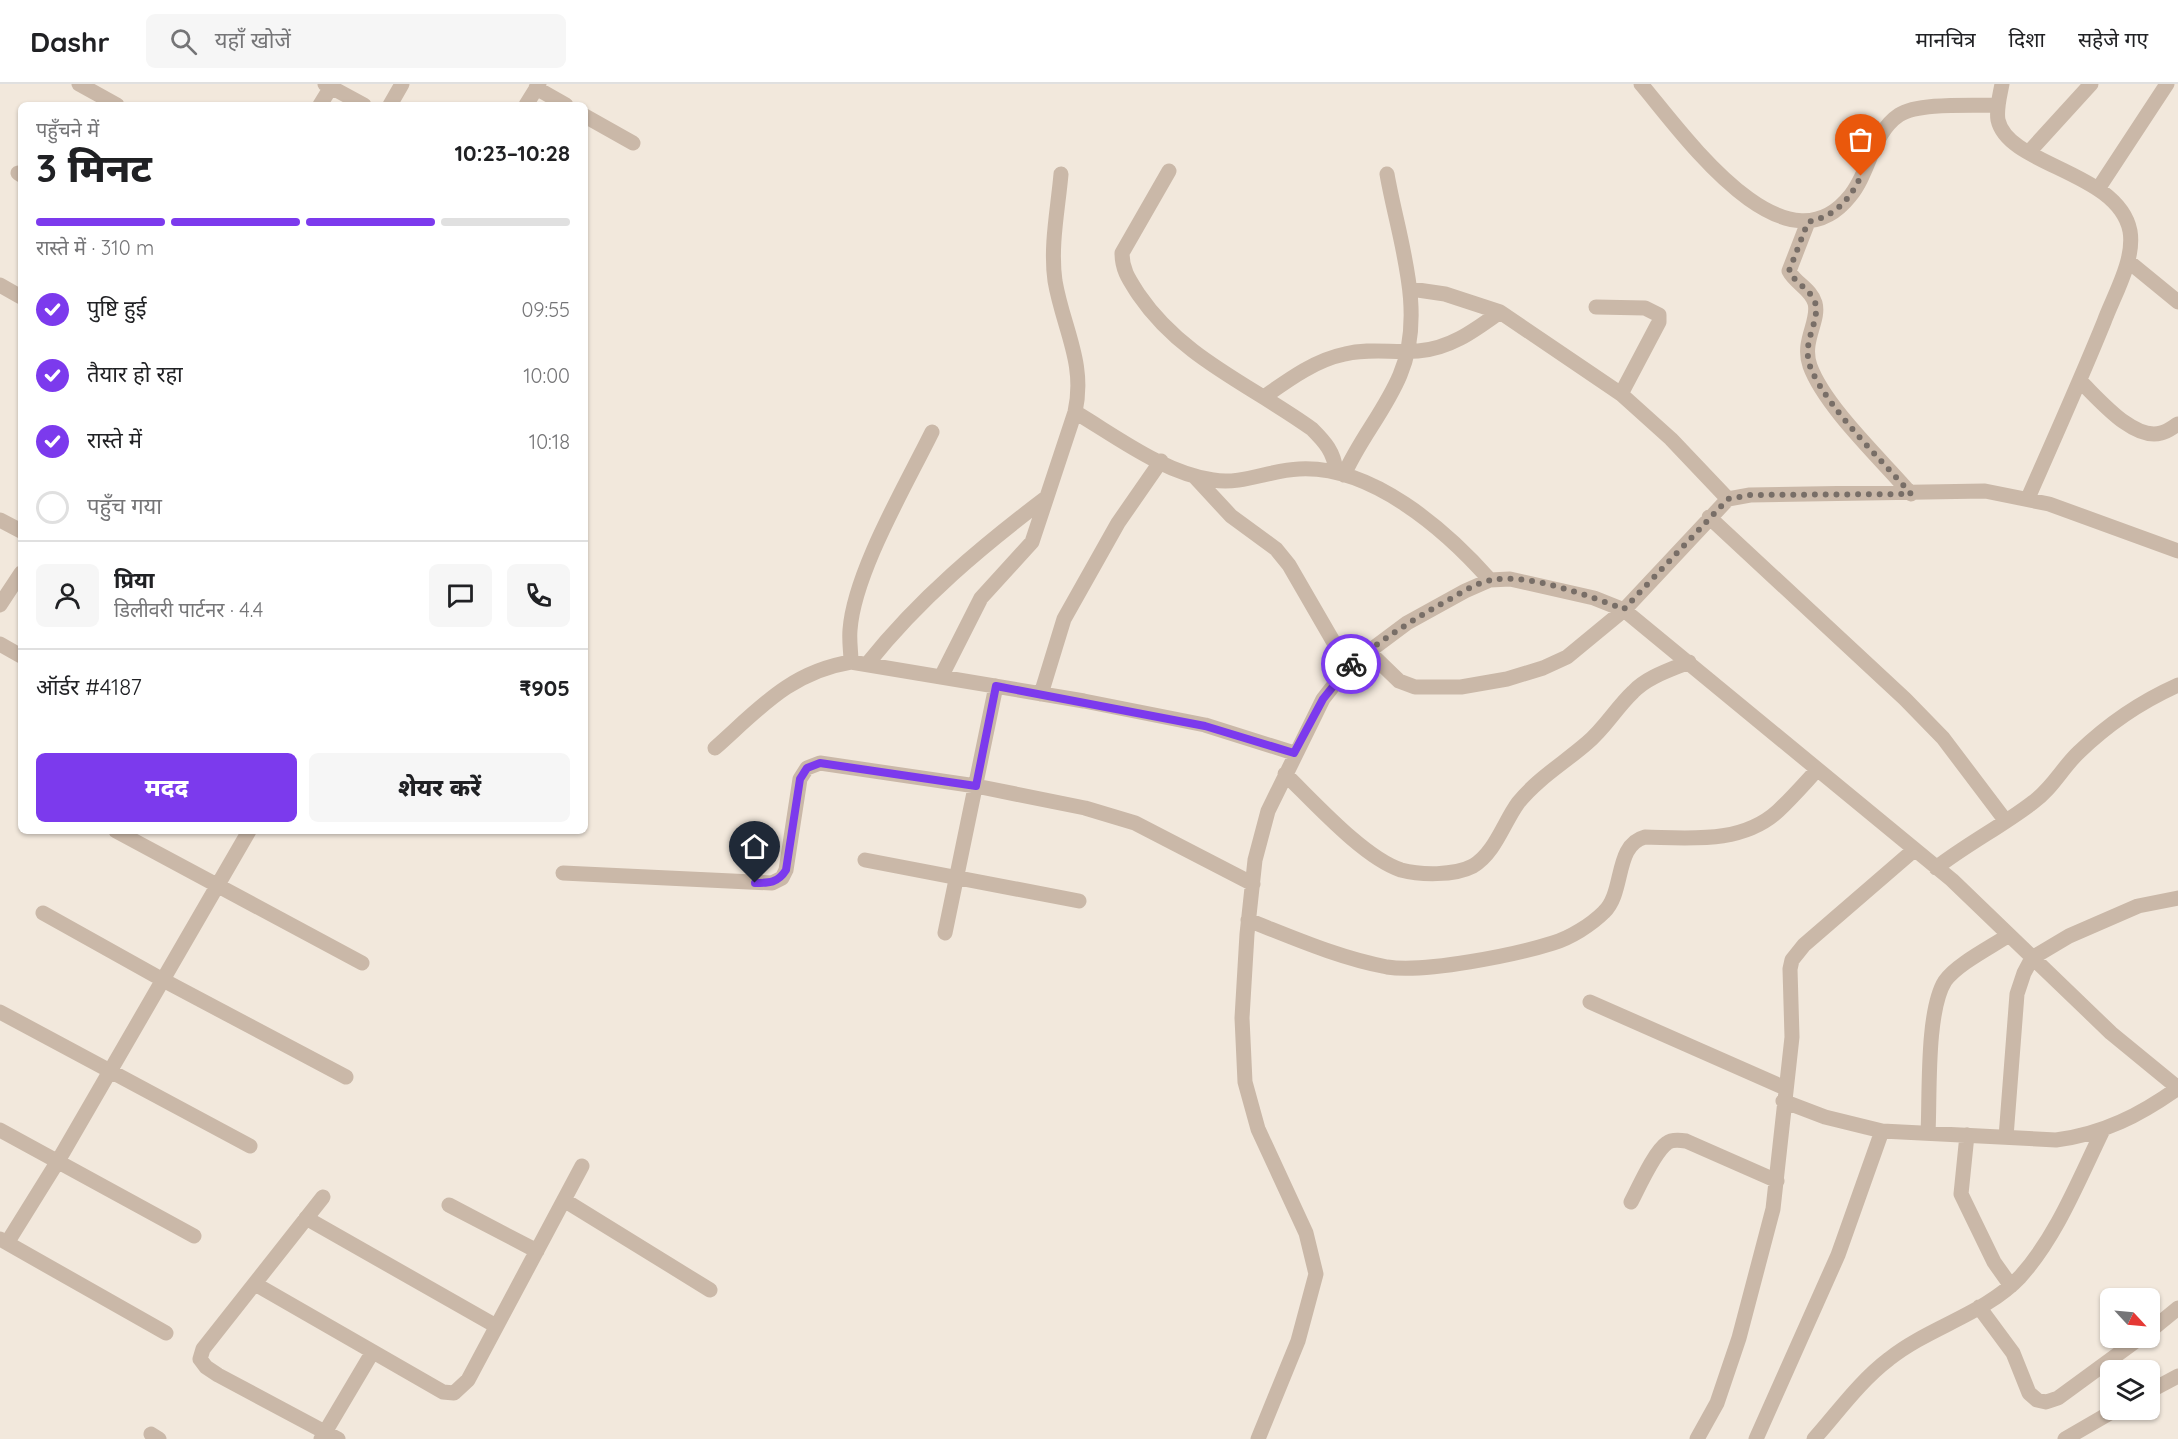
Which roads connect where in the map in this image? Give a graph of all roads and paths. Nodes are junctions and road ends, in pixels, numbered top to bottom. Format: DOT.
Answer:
graph roads {
  1 [pos="80,84"];
  2 [pos="402,84"];
  3 [pos="1641,84"];
  4 [pos="2002,84"];
  5 [pos="2091,84"];
  6 [pos="2167,84"];
  7 [pos="328,86"];
  8 [pos="538,86"];
  9 [pos="112,102"];
  10 [pos="321,102"];
  11 [pos="358,102"];
  12 [pos="392,102"];
  13 [pos="528,102"];
  14 [pos="562,102"];
  15 [pos="1998,105"];
  16 [pos="588,118"];
  17 [pos="633,143"];
  18 [pos="2029,152"];
  19 [pos="1168,171"];
  20 [pos="1061,174"];
  21 [pos="1387,174"];
  22 [pos="2098,189"];
  23 [pos="1808,222"];
  24 [pos="2128,261"];
  25 [pos="0,285"];
  26 [pos="1411,289"];
  27 [pos="18,295"];
  28 [pos="2178,302"];
  29 [pos="1596,307"];
  30 [pos="1500,312"];
  31 [pos="1408,351"];
  32 [pos="2080,381"];
  33 [pos="1621,394"];
  34 [pos="1264,398"];
  35 [pos="1075,412"];
  36 [pos="2178,424"];
  37 [pos="932,432"];
  38 [pos="1161,461"];
  39 [pos="1340,473"];
  40 [pos="1194,477"];
  41 [pos="1911,494"];
  42 [pos="1047,496"];
  43 [pos="2028,498"];
  44 [pos="1728,499"];
  45 [pos="1709,517"];
  46 [pos="0,520"];
  47 [pos="18,529"];
  48 [pos="2178,551"];
  49 [pos="18,578"];
  50 [pos="1490,580"];
  51 [pos="0,605"];
  52 [pos="1624,609"];
  53 [pos="0,644"];
  54 [pos="1368,651"];
  55 [pos="18,654"];
  56 [pos="851,662"];
  57 [pos="1689,662"];
  58 [pos="868,663"];
  59 [pos="1348,667"];
  60 [pos="942,677"];
  61 [pos="2178,685"];
  62 [pos="996,686"];
  63 [pos="1041,694"];
  64 [pos="715,748"];
  65 [pos="1294,753"];
  66 [pos="1817,770"];
  67 [pos="1285,774"];
  68 [pos="976,786"];
  69 [pos="2005,820"];
  70 [pos="121,834"];
  71 [pos="247,834"];
  72 [pos="1914,850"];
  73 [pos="866,860"];
  74 [pos="1936,868"];
  75 [pos="564,873"];
  76 [pos="957,877"];
  77 [pos="1253,884"];
  78 [pos="217,887"];
  79 [pos="2178,898"];
  80 [pos="1079,902"];
  81 [pos="43,913"];
  82 [pos="1248,920"];
  83 [pos="945,933"];
  84 [pos="2009,935"];
  85 [pos="2032,958"];
  86 [pos="362,963"];
  87 [pos="163,980"];
  88 [pos="1590,1002"];
  89 [pos="0,1012"];
  90 [pos="111,1070"];
  91 [pos="346,1077"];
  92 [pos="1784,1095"];
  93 [pos="0,1130"];
  94 [pos="2103,1130"];
  95 [pos="1882,1131"];
  96 [pos="1928,1133"];
  97 [pos="1967,1135"];
  98 [pos="2006,1137"];
  99 [pos="250,1146"];
  100 [pos="58,1161"];
  101 [pos="582,1166"];
  102 [pos="1778,1181"];
  103 [pos="323,1197"];
  104 [pos="564,1200"];
  105 [pos="1631,1202"];
  106 [pos="448,1205"];
  107 [pos="306,1218"];
  108 [pos="194,1236"];
  109 [pos="4,1241"];
  110 [pos="537,1251"];
  111 [pos="255,1284"];
  112 [pos="2011,1286"];
  113 [pos="710,1290"];
  114 [pos="1978,1307"];
  115 [pos="2178,1308"];
  116 [pos="2160,1323"];
  117 [pos="496,1326"];
  118 [pos="166,1333"];
  119 [pos="2126,1348"];
  120 [pos="372,1353"];
  121 [pos="2178,1376"];
  122 [pos="2160,1386"];
  123 [pos="2100,1419"];
  124 [pos="328,1437"];
  125 [pos="1258,1439"];
  126 [pos="1698,1439"];
  127 [pos="1756,1439"];
  128 [pos="1814,1439"];
  129 [pos="2065,1439"];
  1 -- 9 [label="street"];
  2 -- 12 [label="street"];
  3 -- 23 [label="street"];
  4 -- 15 [label="street"];
  5 -- 18 [label="street"];
  6 -- 22 [label="street"];
  7 -- 10 [label="street"];
  7 -- 11 [label="street"];
  8 -- 13 [label="street"];
  8 -- 14 [label="street"];
  15 -- 18 [label="street"];
  15 -- 23 [label="street"];
  16 -- 17 [label="street"];
  18 -- 22 [label="street"];
  19 -- 34 [label="street"];
  20 -- 35 [label="street"];
  21 -- 26 [label="street"];
  22 -- 24 [label="street"];
  23 -- 41 [label="street"];
  24 -- 28 [label="street"];
  24 -- 32 [label="street"];
  25 -- 27 [label="street"];
  26 -- 30 [label="street"];
  26 -- 31 [label="street"];
  29 -- 33 [label="street"];
  30 -- 31 [label="street"];
  30 -- 33 [label="street"];
  31 -- 34 [label="street"];
  31 -- 39 [label="street"];
  32 -- 36 [label="street"];
  32 -- 43 [label="street"];
  33 -- 44 [label="street"];
  34 -- 39 [label="street"];
  35 -- 38 [label="street"];
  35 -- 42 [label="street"];
  37 -- 56 [label="street"];
  38 -- 40 [label="street"];
  38 -- 63 [label="street"];
  39 -- 40 [label="street"];
  39 -- 50 [label="street"];
  40 -- 59 [label="street"];
  41 -- 43 [label="street"];
  41 -- 44 [label="street"];
  42 -- 58 [label="street"];
  42 -- 60 [label="street"];
  43 -- 48 [label="street"];
  44 -- 45 [label="street"];
  45 -- 52 [label="street"];
  45 -- 69 [label="street"];
  46 -- 47 [label="street"];
  49 -- 51 [label="street"];
  50 -- 52 [label="street"];
  50 -- 54 [label="street"];
  52 -- 54 [label="street"];
  52 -- 57 [label="street"];
  53 -- 55 [label="street"];
  54 -- 59 [label="street"];
  56 -- 58 [label="street"];
  56 -- 64 [label="street"];
  57 -- 66 [label="street"];
  57 -- 67 [label="street"];
  58 -- 60 [label="street"];
  59 -- 65 [label="street"];
  60 -- 62 [label="street"];
  61 -- 69 [label="street"];
  62 -- 63 [label="street"];
  62 -- 68 [label="street"];
  63 -- 65 [label="street"];
  65 -- 67 [label="street"];
  66 -- 72 [label="street"];
  66 -- 82 [label="street"];
  67 -- 77 [label="street"];
  68 -- 75 [label="street"];
  68 -- 76 [label="street"];
  68 -- 77 [label="street"];
  69 -- 74 [label="street"];
  70 -- 78 [label="street"];
  71 -- 78 [label="street"];
  72 -- 74 [label="street"];
  72 -- 92 [label="street"];
  73 -- 76 [label="street"];
  74 -- 84 [label="street"];
  76 -- 80 [label="street"];
  76 -- 83 [label="street"];
  77 -- 82 [label="street"];
  78 -- 86 [label="street"];
  78 -- 87 [label="street"];
  79 -- 85 [label="street"];
  81 -- 87 [label="street"];
  82 -- 125 [label="street"];
  84 -- 85 [label="street"];
  84 -- 96 [label="street"];
  85 -- 94 [label="street"];
  85 -- 98 [label="street"];
  87 -- 90 [label="street"];
  87 -- 91 [label="street"];
  88 -- 92 [label="street"];
  89 -- 90 [label="street"];
  90 -- 99 [label="street"];
  90 -- 100 [label="street"];
  92 -- 95 [label="street"];
  92 -- 102 [label="street"];
  93 -- 100 [label="street"];
  94 -- 98 [label="street"];
  94 -- 112 [label="street"];
  95 -- 96 [label="street"];
  95 -- 127 [label="street"];
  96 -- 97 [label="street"];
  97 -- 98 [label="street"];
  97 -- 112 [label="street"];
  100 -- 108 [label="street"];
  100 -- 109 [label="street"];
  101 -- 104 [label="street"];
  102 -- 105 [label="street"];
  102 -- 126 [label="street"];
  103 -- 107 [label="street"];
  104 -- 110 [label="street"];
  104 -- 113 [label="street"];
  106 -- 110 [label="street"];
  107 -- 111 [label="street"];
  107 -- 117 [label="street"];
  109 -- 118 [label="street"];
  110 -- 117 [label="street"];
  111 -- 120 [label="street"];
  111 -- 124 [label="street"];
  112 -- 114 [label="street"];
  114 -- 119 [label="street"];
  114 -- 128 [label="street"];
  115 -- 116 [label="street"];
  117 -- 120 [label="street"];
  120 -- 124 [label="street"];
  121 -- 122 [label="street"];
  123 -- 129 [label="street"];
}
